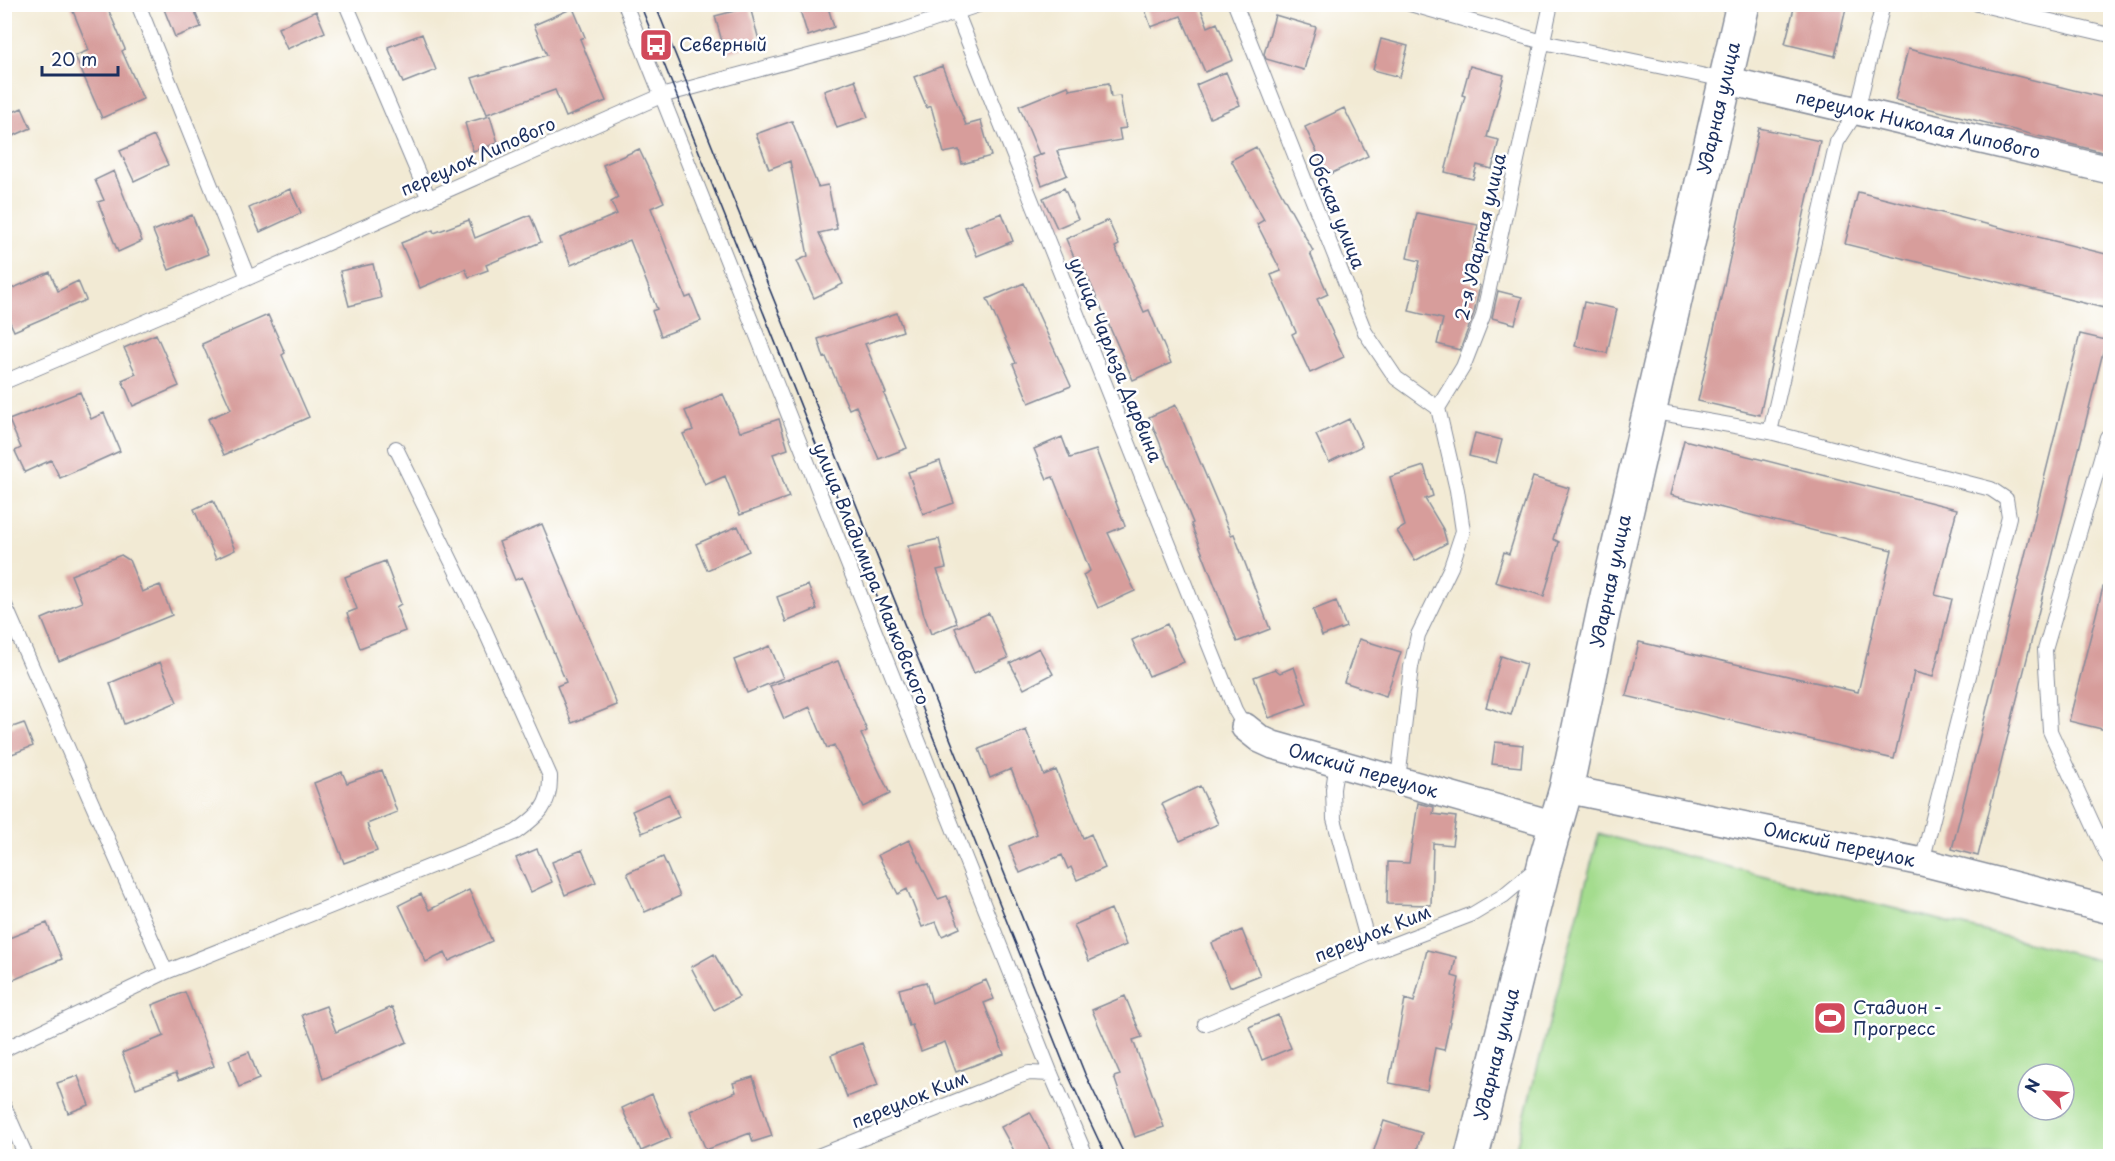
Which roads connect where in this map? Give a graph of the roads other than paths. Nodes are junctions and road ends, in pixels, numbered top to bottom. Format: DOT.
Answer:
graph roads {
  1 [pos="138,4"];
  2 [pos="346,4"];
  3 [pos="626,4"];
  4 [pos="981,4"];
  5 [pos="1235,4"];
  6 [pos="1410,4"];
  7 [pos="1551,4"];
  8 [pos="1743,4"];
  9 [pos="1883,4"];
  10 [pos="1978,4"];
  11 [pos="955,9"];
  12 [pos="2110,35"];
  13 [pos="1543,42"];
  14 [pos="1725,80"];
  15 [pos="661,96"];
  16 [pos="1857,111"];
  17 [pos="2110,170"];
  18 [pos="429,199"];
  19 [pos="248,278"];
  20 [pos="5,381"];
  21 [pos="1438,408"];
  22 [pos="1649,411"];
  23 [pos="2110,422"];
  24 [pos="1770,432"];
  25 [pos="2109,437"];
  26 [pos="396,448"];
  27 [pos="4,603"];
  28 [pos="1245,727"];
  29 [pos="1337,763"];
  30 [pos="1398,780"];
  31 [pos="1566,789"];
  32 [pos="1555,825"];
  33 [pos="2110,857"];
  34 [pos="1545,862"];
  35 [pos="1922,862"];
  36 [pos="2110,910"];
  37 [pos="1371,952"];
  38 [pos="166,972"];
  39 [pos="1205,1024"];
  40 [pos="4,1051"];
  41 [pos="1051,1074"];
  42 [pos="4,1106"];
  43 [pos="26,1156"];
  44 [pos="818,1156"];
  45 [pos="1086,1156"];
  46 [pos="1472,1156"];
  1 -- 19 [label="lane"];
  2 -- 18 [label="lane"];
  3 -- 15 [label="lane, улица Владимира Маяковского"];
  4 -- 11 [label="lane, переулок Липового"];
  5 -- 21 [label="lane, Обская улица"];
  6 -- 13 [label="lane"];
  7 -- 13 [label="lane, 2-я Ударная улица"];
  8 -- 14 [label="street, Ударная улица"];
  9 -- 16 [label="lane"];
  10 -- 12 [label="lane"];
  11 -- 15 [label="lane, переулок Липового"];
  11 -- 28 [label="lane, улица Чарльза Дарвина"];
  13 -- 14 [label="lane"];
  13 -- 21 [label="lane, 2-я Ударная улица"];
  14 -- 16 [label="street, переулок Николая Липового"];
  14 -- 22 [label="street, Ударная улица"];
  15 -- 18 [label="lane, переулок Липового"];
  15 -- 41 [label="lane, улица Владимира Маяковского"];
  16 -- 17 [label="street, переулок Николая Липового"];
  16 -- 24 [label="lane"];
  18 -- 19 [label="lane, переулок Липового"];
  19 -- 20 [label="lane, переулок Липового"];
  21 -- 30 [label="lane"];
  22 -- 24 [label="lane"];
  22 -- 31 [label="street, Ударная улица"];
  23 -- 25 [label="lane"];
  24 -- 35 [label="lane"];
  25 -- 33 [label="lane"];
  26 -- 38 [label="lane"];
  27 -- 38 [label="lane"];
  28 -- 29 [label="street, Омский переулок"];
  29 -- 30 [label="street, Омский переулок"];
  29 -- 37 [label="lane"];
  30 -- 32 [label="street, Омский переулок"];
  31 -- 32 [label="street, Ударная улица"];
  31 -- 35 [label="street, Омский переулок"];
  32 -- 34 [label="street, Ударная улица"];
  34 -- 37 [label="lane, переулок Ким"];
  34 -- 46 [label="street, Ударная улица"];
  35 -- 36 [label="street, Омский переулок"];
  37 -- 39 [label="lane, переулок Ким"];
  38 -- 40 [label="lane"];
  41 -- 44 [label="lane, переулок Ким"];
  41 -- 45 [label="lane, улица Владимира Маяковского"];
  42 -- 43 [label="lane"];
}
